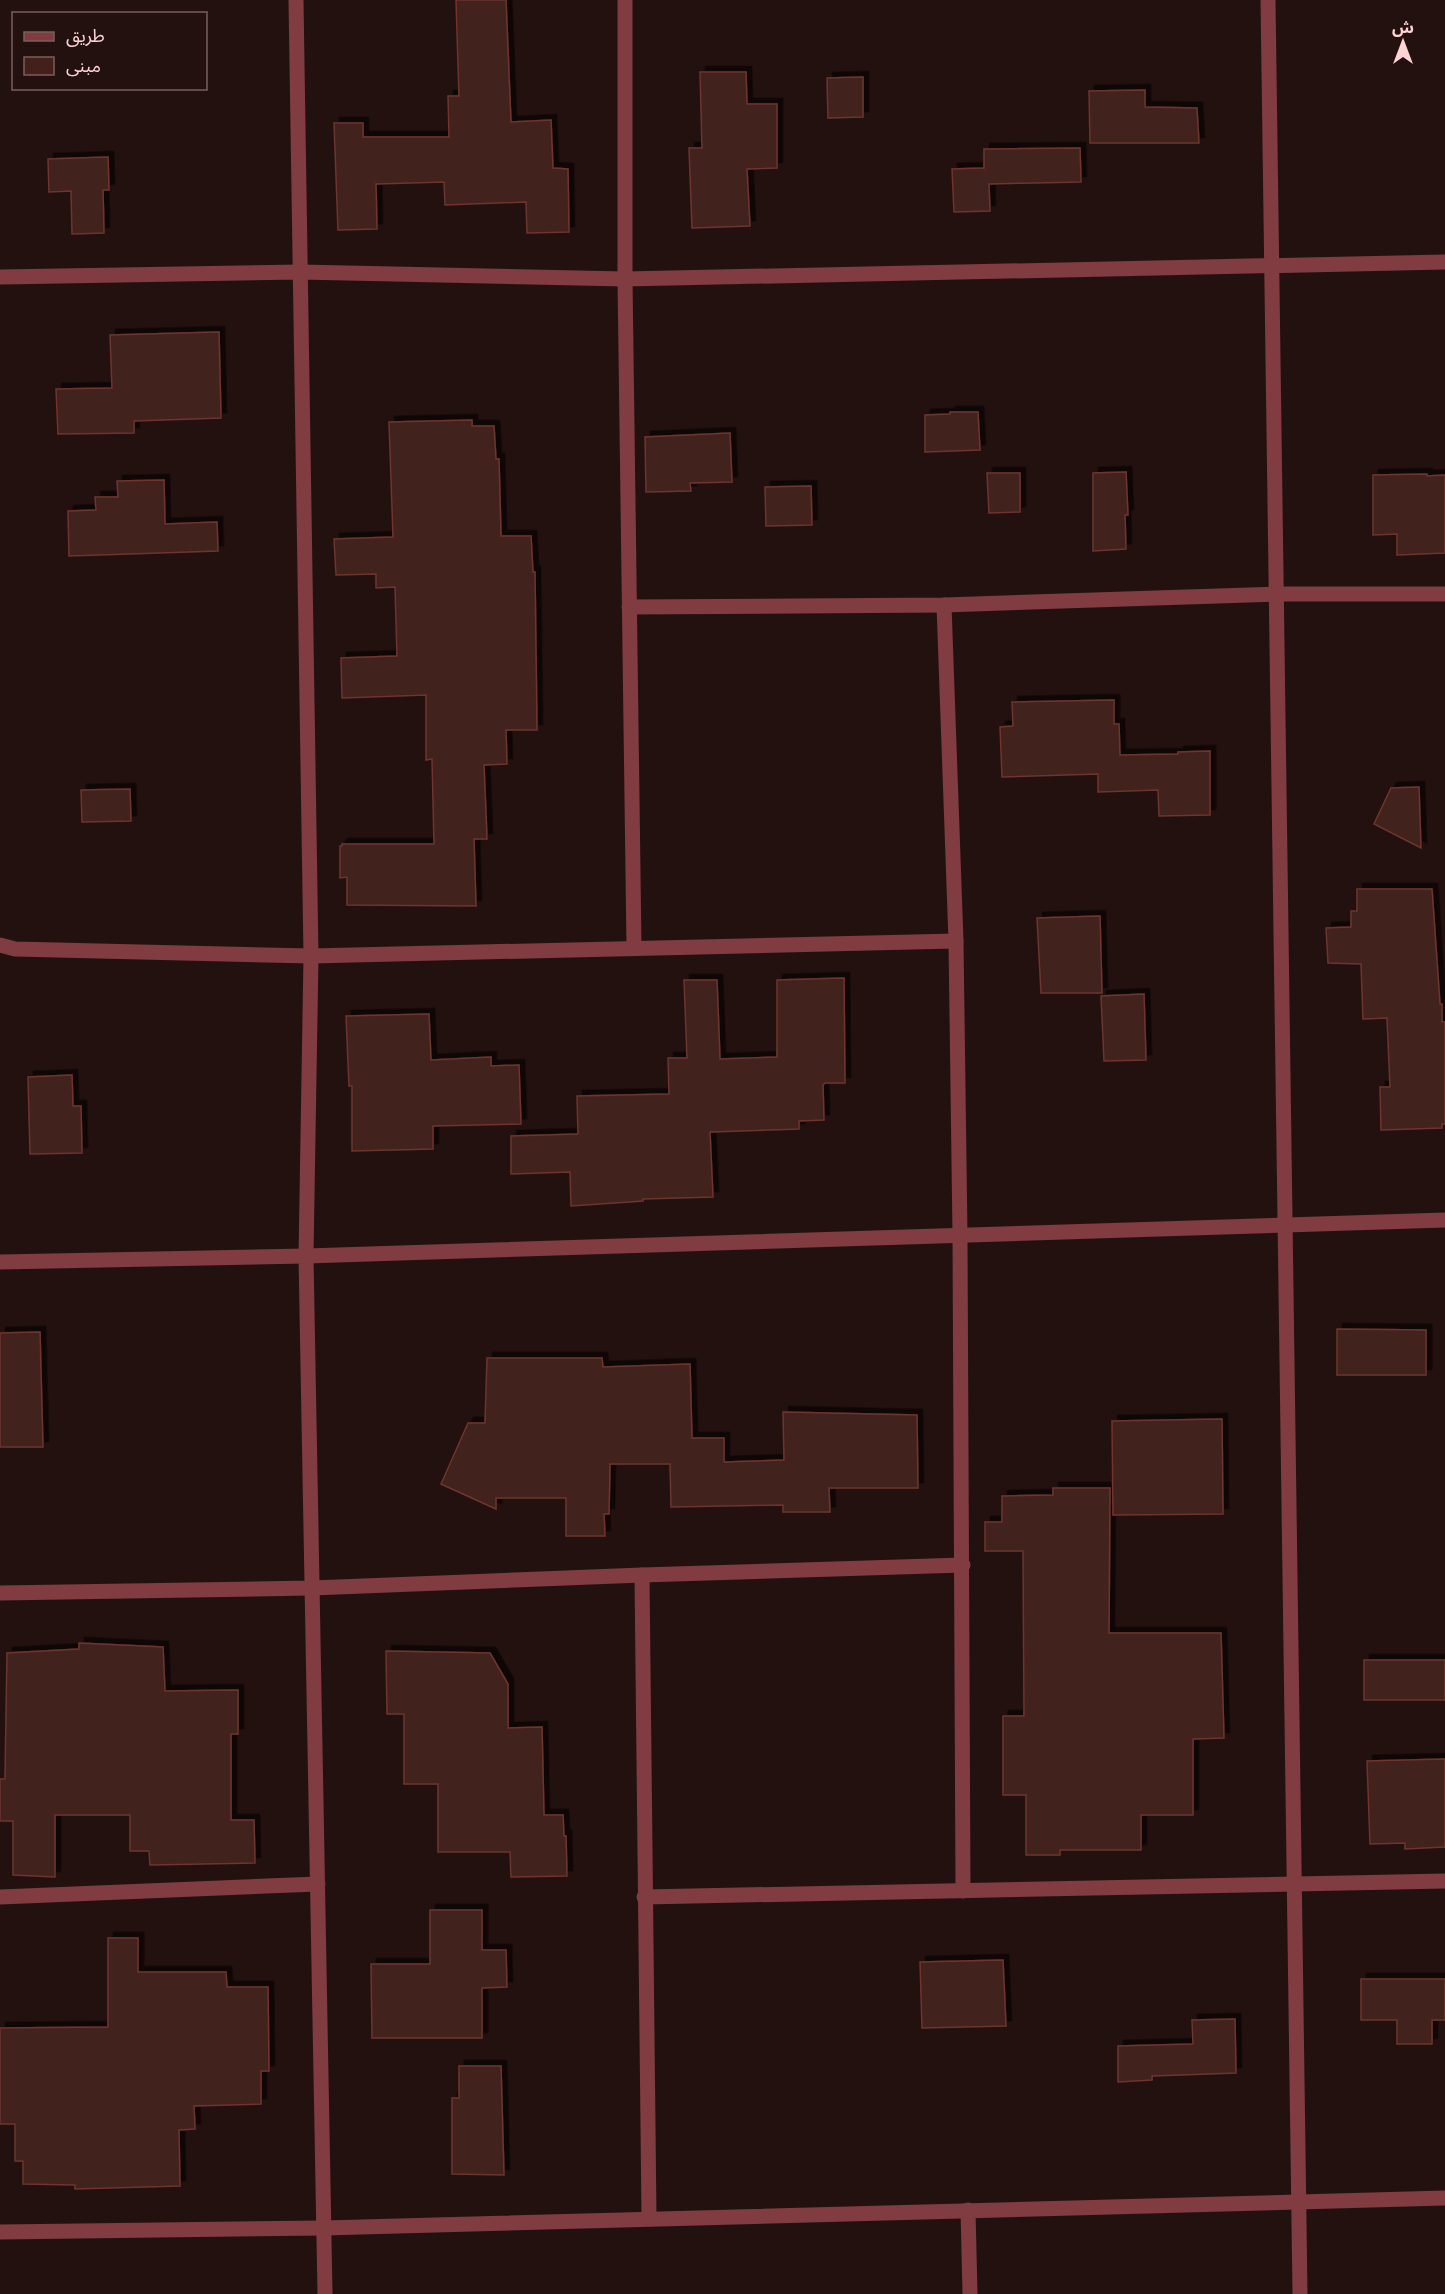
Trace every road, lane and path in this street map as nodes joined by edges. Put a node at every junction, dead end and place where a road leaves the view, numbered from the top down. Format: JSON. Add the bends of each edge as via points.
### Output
{"nodes":[{"id":1,"x":296,"y":0,"type":"edge"},
{"id":2,"x":625,"y":0,"type":"edge"},
{"id":3,"x":1268,"y":0,"type":"edge"},
{"id":4,"x":1445,"y":262,"type":"edge"},
{"id":5,"x":1271,"y":265,"type":"junction"},
{"id":6,"x":300,"y":272,"type":"junction"},
{"id":7,"x":0,"y":277,"type":"edge"},
{"id":8,"x":625,"y":279,"type":"junction"},
{"id":9,"x":1276,"y":594,"type":"junction"},
{"id":10,"x":1445,"y":594,"type":"edge"},
{"id":11,"x":944,"y":605,"type":"junction"},
{"id":12,"x":629,"y":607,"type":"junction"},
{"id":13,"x":956,"y":941,"type":"junction"},
{"id":14,"x":0,"y":945,"type":"edge"},
{"id":15,"x":634,"y":947,"type":"junction"},
{"id":16,"x":311,"y":956,"type":"junction"},
{"id":17,"x":1445,"y":1220,"type":"edge"},
{"id":18,"x":1285,"y":1225,"type":"junction"},
{"id":19,"x":960,"y":1235,"type":"junction"},
{"id":20,"x":306,"y":1256,"type":"junction"},
{"id":21,"x":0,"y":1262,"type":"edge"},
{"id":22,"x":963,"y":1565,"type":"junction"},
{"id":23,"x":642,"y":1575,"type":"junction"},
{"id":24,"x":312,"y":1588,"type":"junction"},
{"id":25,"x":0,"y":1593,"type":"edge"},
{"id":26,"x":1445,"y":1881,"type":"edge"},
{"id":27,"x":318,"y":1884,"type":"junction"},
{"id":28,"x":1296,"y":1884,"type":"junction"},
{"id":29,"x":963,"y":1891,"type":"junction"},
{"id":30,"x":0,"y":1897,"type":"edge"},
{"id":31,"x":644,"y":1897,"type":"junction"},
{"id":32,"x":1445,"y":2198,"type":"edge"},
{"id":33,"x":1300,"y":2202,"type":"junction"},
{"id":34,"x":968,"y":2210,"type":"junction"},
{"id":35,"x":649,"y":2219,"type":"junction"},
{"id":36,"x":324,"y":2228,"type":"junction"},
{"id":37,"x":0,"y":2232,"type":"edge"},
{"id":38,"x":325,"y":2294,"type":"edge"},
{"id":39,"x":970,"y":2294,"type":"edge"},
{"id":40,"x":1300,"y":2294,"type":"edge"}],
"edges":[{"from":1,"to":6,"type":"street"},
{"from":2,"to":8,"type":"street"},
{"from":3,"to":5,"type":"street"},
{"from":4,"to":5,"type":"street"},
{"from":5,"to":8,"type":"street"},
{"from":5,"to":9,"type":"street"},
{"from":6,"to":7,"type":"street"},
{"from":6,"to":8,"type":"street"},
{"from":6,"to":16,"type":"street"},
{"from":8,"to":12,"type":"street"},
{"from":9,"to":10,"type":"street"},
{"from":9,"to":11,"type":"street"},
{"from":9,"to":18,"type":"street"},
{"from":11,"to":12,"type":"street"},
{"from":11,"to":13,"type":"street"},
{"from":12,"to":15,"type":"street"},
{"from":13,"to":15,"type":"street"},
{"from":13,"to":19,"type":"street"},
{"from":14,"to":16,"type":"street","via":[[15,949]]},
{"from":15,"to":16,"type":"street"},
{"from":16,"to":20,"type":"street"},
{"from":17,"to":18,"type":"street"},
{"from":18,"to":19,"type":"street"},
{"from":18,"to":28,"type":"street"},
{"from":19,"to":20,"type":"street"},
{"from":19,"to":22,"type":"street"},
{"from":20,"to":21,"type":"street"},
{"from":20,"to":24,"type":"street"},
{"from":22,"to":23,"type":"street"},
{"from":22,"to":29,"type":"street"},
{"from":23,"to":24,"type":"street"},
{"from":23,"to":31,"type":"street"},
{"from":24,"to":25,"type":"street"},
{"from":24,"to":27,"type":"street"},
{"from":26,"to":28,"type":"street"},
{"from":27,"to":30,"type":"street"},
{"from":27,"to":36,"type":"street"},
{"from":28,"to":29,"type":"street"},
{"from":28,"to":33,"type":"street"},
{"from":29,"to":31,"type":"street"},
{"from":31,"to":35,"type":"street"},
{"from":32,"to":33,"type":"street"},
{"from":33,"to":34,"type":"street"},
{"from":33,"to":40,"type":"street"},
{"from":34,"to":35,"type":"street"},
{"from":34,"to":39,"type":"street"},
{"from":35,"to":36,"type":"street"},
{"from":36,"to":37,"type":"street"},
{"from":36,"to":38,"type":"street"}]}
